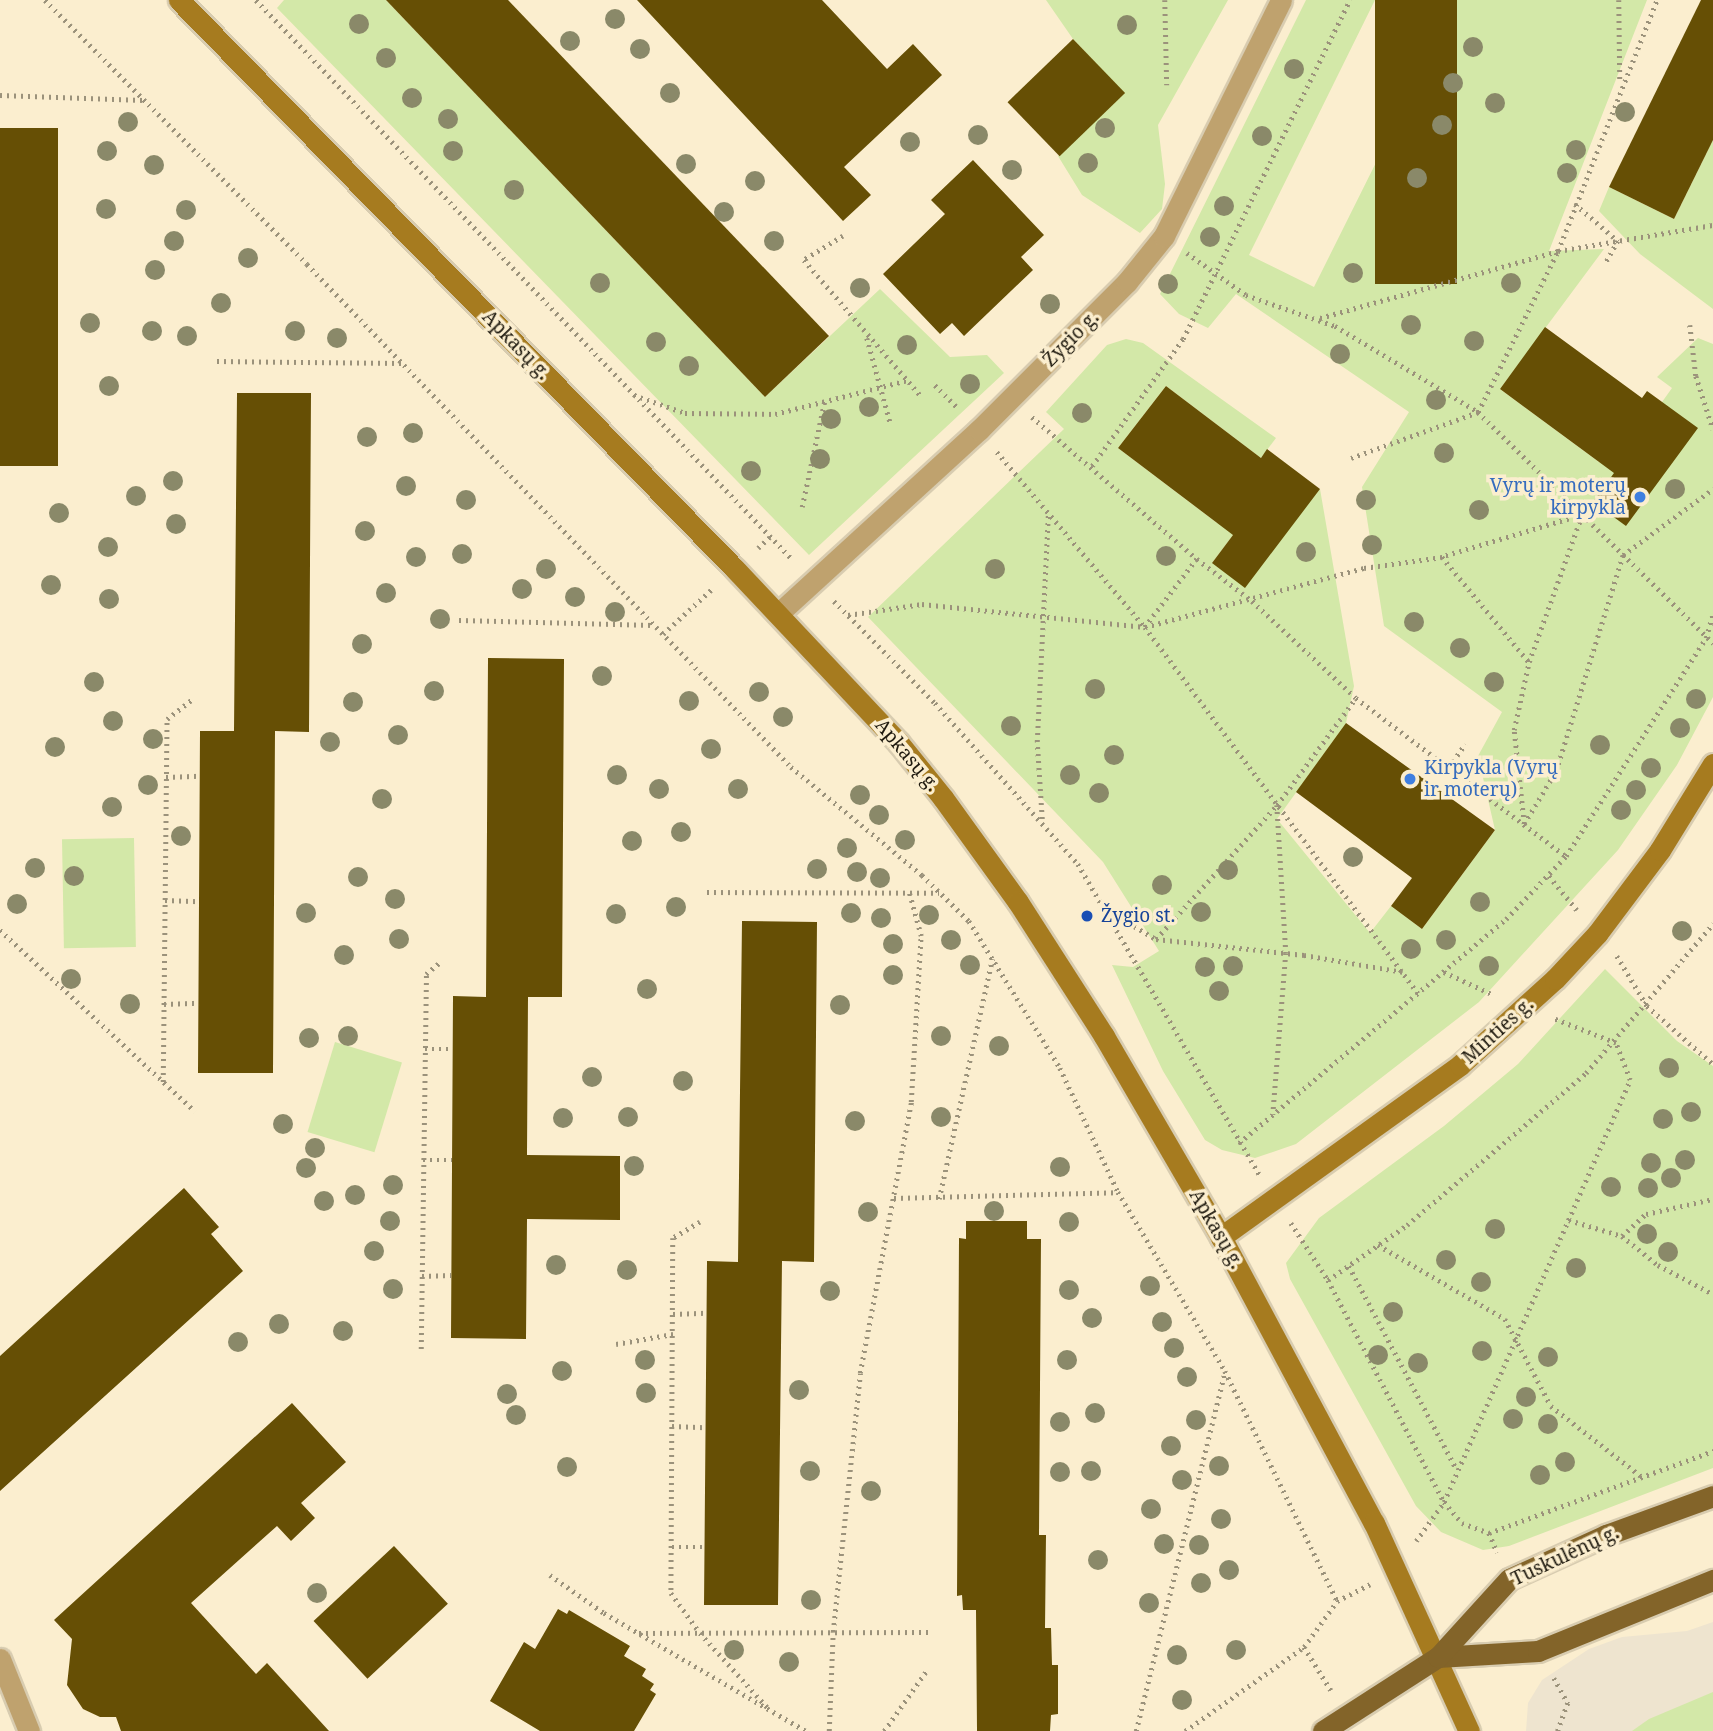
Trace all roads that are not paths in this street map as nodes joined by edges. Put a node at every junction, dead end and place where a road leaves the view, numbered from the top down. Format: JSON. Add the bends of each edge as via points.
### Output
{"nodes":[{"id":1,"x":179,"y":0,"type":"edge"},
{"id":2,"x":1281,"y":0,"type":"edge"},
{"id":3,"x":778,"y":614,"type":"junction"},
{"id":4,"x":1713,"y":764,"type":"edge"},
{"id":5,"x":1221,"y":1237,"type":"junction"},
{"id":6,"x":1713,"y":1496,"type":"edge"},
{"id":7,"x":1713,"y":1580,"type":"edge"},
{"id":8,"x":1438,"y":1657,"type":"junction"},
{"id":9,"x":0,"y":1659,"type":"edge"},
{"id":10,"x":29,"y":1731,"type":"edge"},
{"id":11,"x":1323,"y":1731,"type":"edge"},
{"id":12,"x":1469,"y":1731,"type":"edge"}],
"edges":[{"from":1,"to":3,"type":"main road","name":"Apkasų g."},
{"from":2,"to":3,"type":"street","name":"Žygio g.","via":[[1164,236],[1128,282],[1010,399]]},
{"from":3,"to":5,"type":"main road","name":"Apkasų g.","via":[[898,742],[1018,902],[1104,1036]]},
{"from":4,"to":5,"type":"main road","name":"Minties g.","via":[[1660,849],[1597,934],[1523,1008],[1460,1065]]},
{"from":5,"to":8,"type":"main road","name":"Apkasų g.","via":[[1374,1523]]},
{"from":6,"to":8,"type":"main road","name":"Tuskulėnų g.","via":[[1606,1535],[1509,1579]]},
{"from":7,"to":8,"type":"main road","via":[[1538,1651]]},
{"from":8,"to":11,"type":"main road"},
{"from":8,"to":12,"type":"main road","name":"Apkasų g."},
{"from":9,"to":10,"type":"street"}]}
